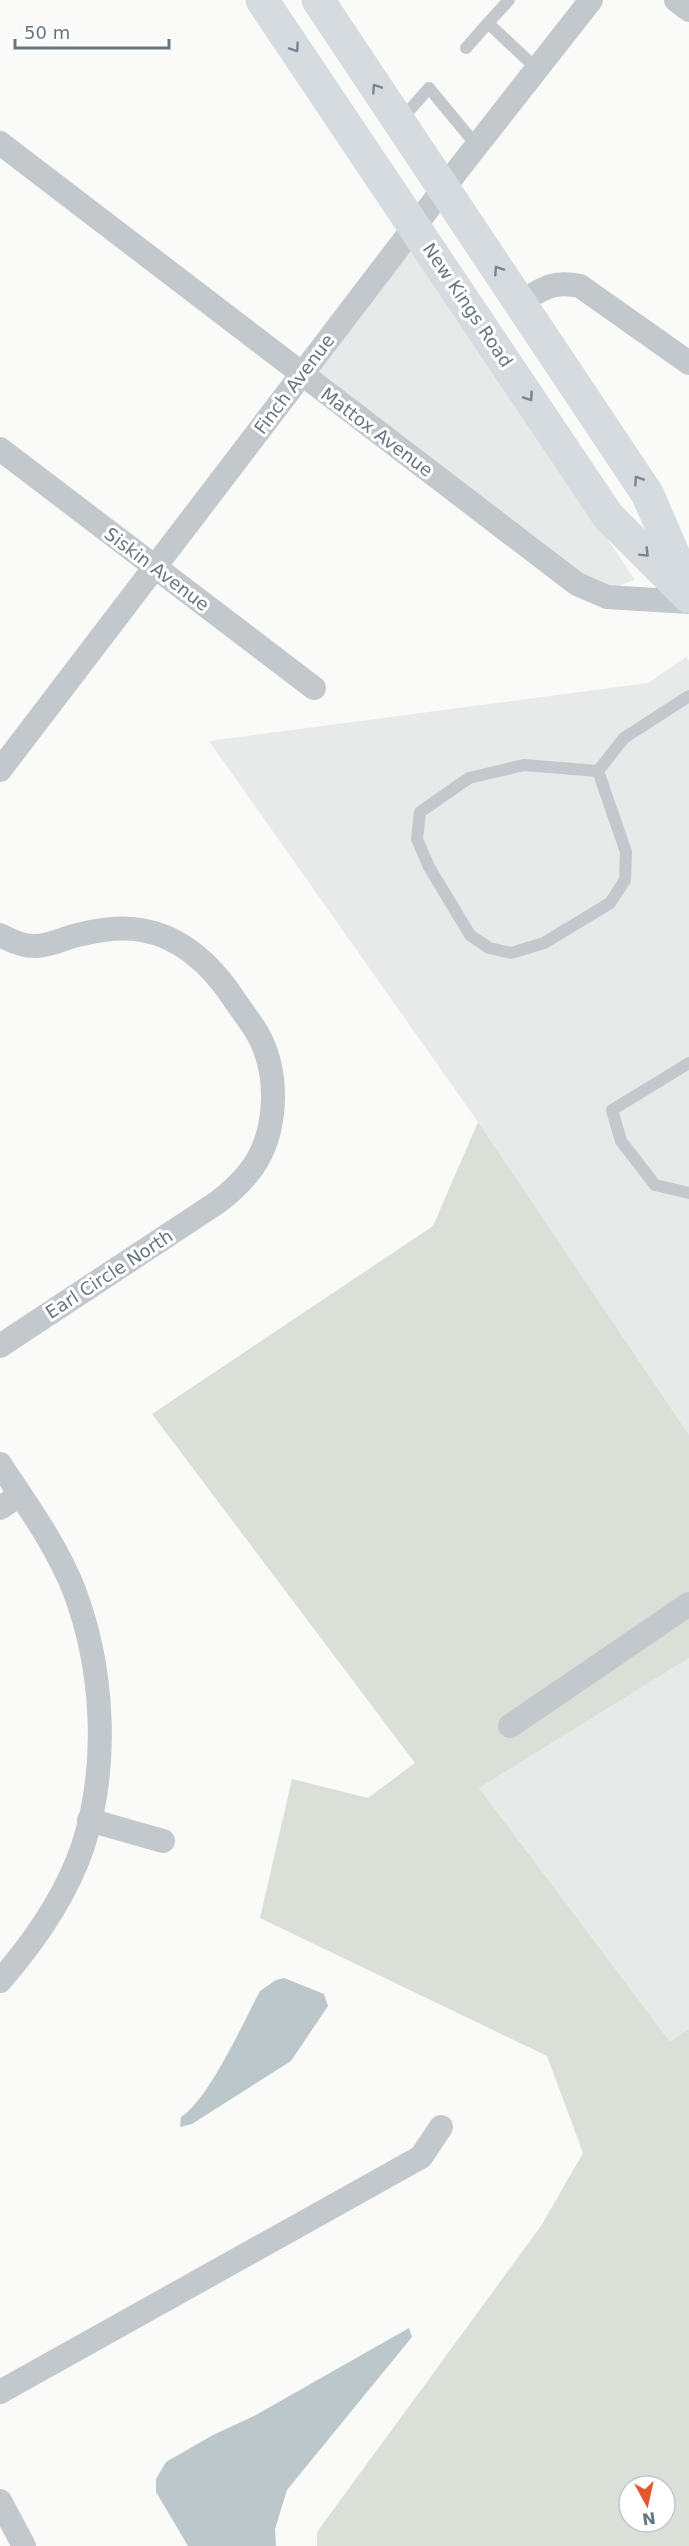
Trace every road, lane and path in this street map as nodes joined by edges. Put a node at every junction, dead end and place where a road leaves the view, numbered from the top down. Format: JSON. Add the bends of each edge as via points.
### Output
{"nodes":[{"id":1,"x":262,"y":0,"type":"edge"},
{"id":2,"x":318,"y":0,"type":"edge"},
{"id":3,"x":509,"y":0,"type":"edge"},
{"id":4,"x":591,"y":0,"type":"edge"},
{"id":5,"x":676,"y":0,"type":"edge"},
{"id":6,"x":689,"y":10,"type":"edge"},
{"id":7,"x":488,"y":23,"type":"junction"},
{"id":8,"x":466,"y":48,"type":"dead end"},
{"id":9,"x":537,"y":69,"type":"junction"},
{"id":10,"x":399,"y":122,"type":"junction"},
{"id":11,"x":0,"y":143,"type":"edge"},
{"id":12,"x":477,"y":146,"type":"junction"},
{"id":13,"x":444,"y":189,"type":"junction"},
{"id":14,"x":415,"y":226,"type":"junction"},
{"id":15,"x":520,"y":302,"type":"junction"},
{"id":16,"x":689,"y":363,"type":"edge"},
{"id":17,"x":301,"y":374,"type":"junction"},
{"id":18,"x":0,"y":449,"type":"edge"},
{"id":19,"x":156,"y":568,"type":"junction"},
{"id":20,"x":689,"y":590,"type":"edge"},
{"id":21,"x":689,"y":597,"type":"edge"},
{"id":22,"x":689,"y":602,"type":"edge"},
{"id":23,"x":314,"y":688,"type":"dead end"},
{"id":24,"x":689,"y":696,"type":"edge"},
{"id":25,"x":2,"y":764,"type":"edge"},
{"id":26,"x":598,"y":771,"type":"junction"},
{"id":27,"x":0,"y":935,"type":"edge"},
{"id":28,"x":689,"y":1063,"type":"edge"},
{"id":29,"x":689,"y":1194,"type":"edge"},
{"id":30,"x":0,"y":1346,"type":"edge"},
{"id":31,"x":0,"y":1464,"type":"edge"},
{"id":32,"x":10,"y":1501,"type":"edge"},
{"id":33,"x":689,"y":1604,"type":"edge"},
{"id":34,"x":510,"y":1726,"type":"dead end"},
{"id":35,"x":89,"y":1820,"type":"junction"},
{"id":36,"x":164,"y":1841,"type":"dead end"},
{"id":37,"x":0,"y":1982,"type":"edge"},
{"id":38,"x":441,"y":2127,"type":"dead end"},
{"id":39,"x":0,"y":2392,"type":"edge"},
{"id":40,"x":0,"y":2501,"type":"edge"},
{"id":41,"x":24,"y":2546,"type":"edge"}],
"edges":[{"from":1,"to":14,"type":"highway","name":"New Kings Road","one_way":true},
{"from":10,"to":2,"type":"highway","one_way":true},
{"from":3,"to":7,"type":"lane"},
{"from":4,"to":9,"type":"street","name":"Finch Avenue"},
{"from":5,"to":6,"type":"street"},
{"from":7,"to":8,"type":"lane"},
{"from":7,"to":9,"type":"lane"},
{"from":9,"to":12,"type":"street","name":"Finch Avenue"},
{"from":10,"to":12,"type":"lane","via":[[429,88]]},
{"from":10,"to":13,"type":"highway"},
{"from":11,"to":17,"type":"street","name":"Mattox Avenue"},
{"from":12,"to":13,"type":"street","name":"Finch Avenue"},
{"from":13,"to":14,"type":"street","name":"Finch Avenue"},
{"from":15,"to":13,"type":"highway","one_way":true},
{"from":14,"to":17,"type":"street","name":"Finch Avenue"},
{"from":14,"to":21,"type":"highway","name":"New Kings Road","one_way":true,"via":[[608,516]]},
{"from":15,"to":16,"type":"street","via":[[545,287],[563,282],[580,286]]},
{"from":20,"to":15,"type":"highway","one_way":true,"via":[[648,495]]},
{"from":17,"to":19,"type":"street","name":"Finch Avenue"},
{"from":17,"to":22,"type":"street","name":"Mattox Avenue","via":[[577,584],[607,597]]},
{"from":18,"to":19,"type":"street","name":"Siskin Avenue"},
{"from":19,"to":23,"type":"street","name":"Siskin Avenue"},
{"from":19,"to":25,"type":"street","name":"Finch Avenue"},
{"from":24,"to":26,"type":"lane","via":[[624,738]]},
{"from":26,"to":26,"type":"lane","via":[[626,852],[625,880],[610,903],[544,943],[511,953],[489,948],[470,935],[429,867],[417,839],[420,812],[469,778],[524,765]]},
{"from":27,"to":30,"type":"street","name":"Earl Circle North","via":[[19,944],[36,946],[110,929],[142,930],[174,940],[203,960],[225,986],[261,1040],[272,1073],[268,1136],[254,1165],[237,1187]]},
{"from":28,"to":29,"type":"lane","via":[[612,1110],[621,1141],[655,1185]]},
{"from":31,"to":32,"type":"street"},
{"from":32,"to":35,"type":"street","via":[[54,1547],[74,1590],[87,1636],[99,1715],[99,1752]]},
{"from":33,"to":34,"type":"street"},
{"from":35,"to":36,"type":"street"},
{"from":35,"to":37,"type":"street","via":[[64,1889],[24,1954]]},
{"from":38,"to":39,"type":"street","via":[[422,2157]]},
{"from":40,"to":41,"type":"street"}]}
